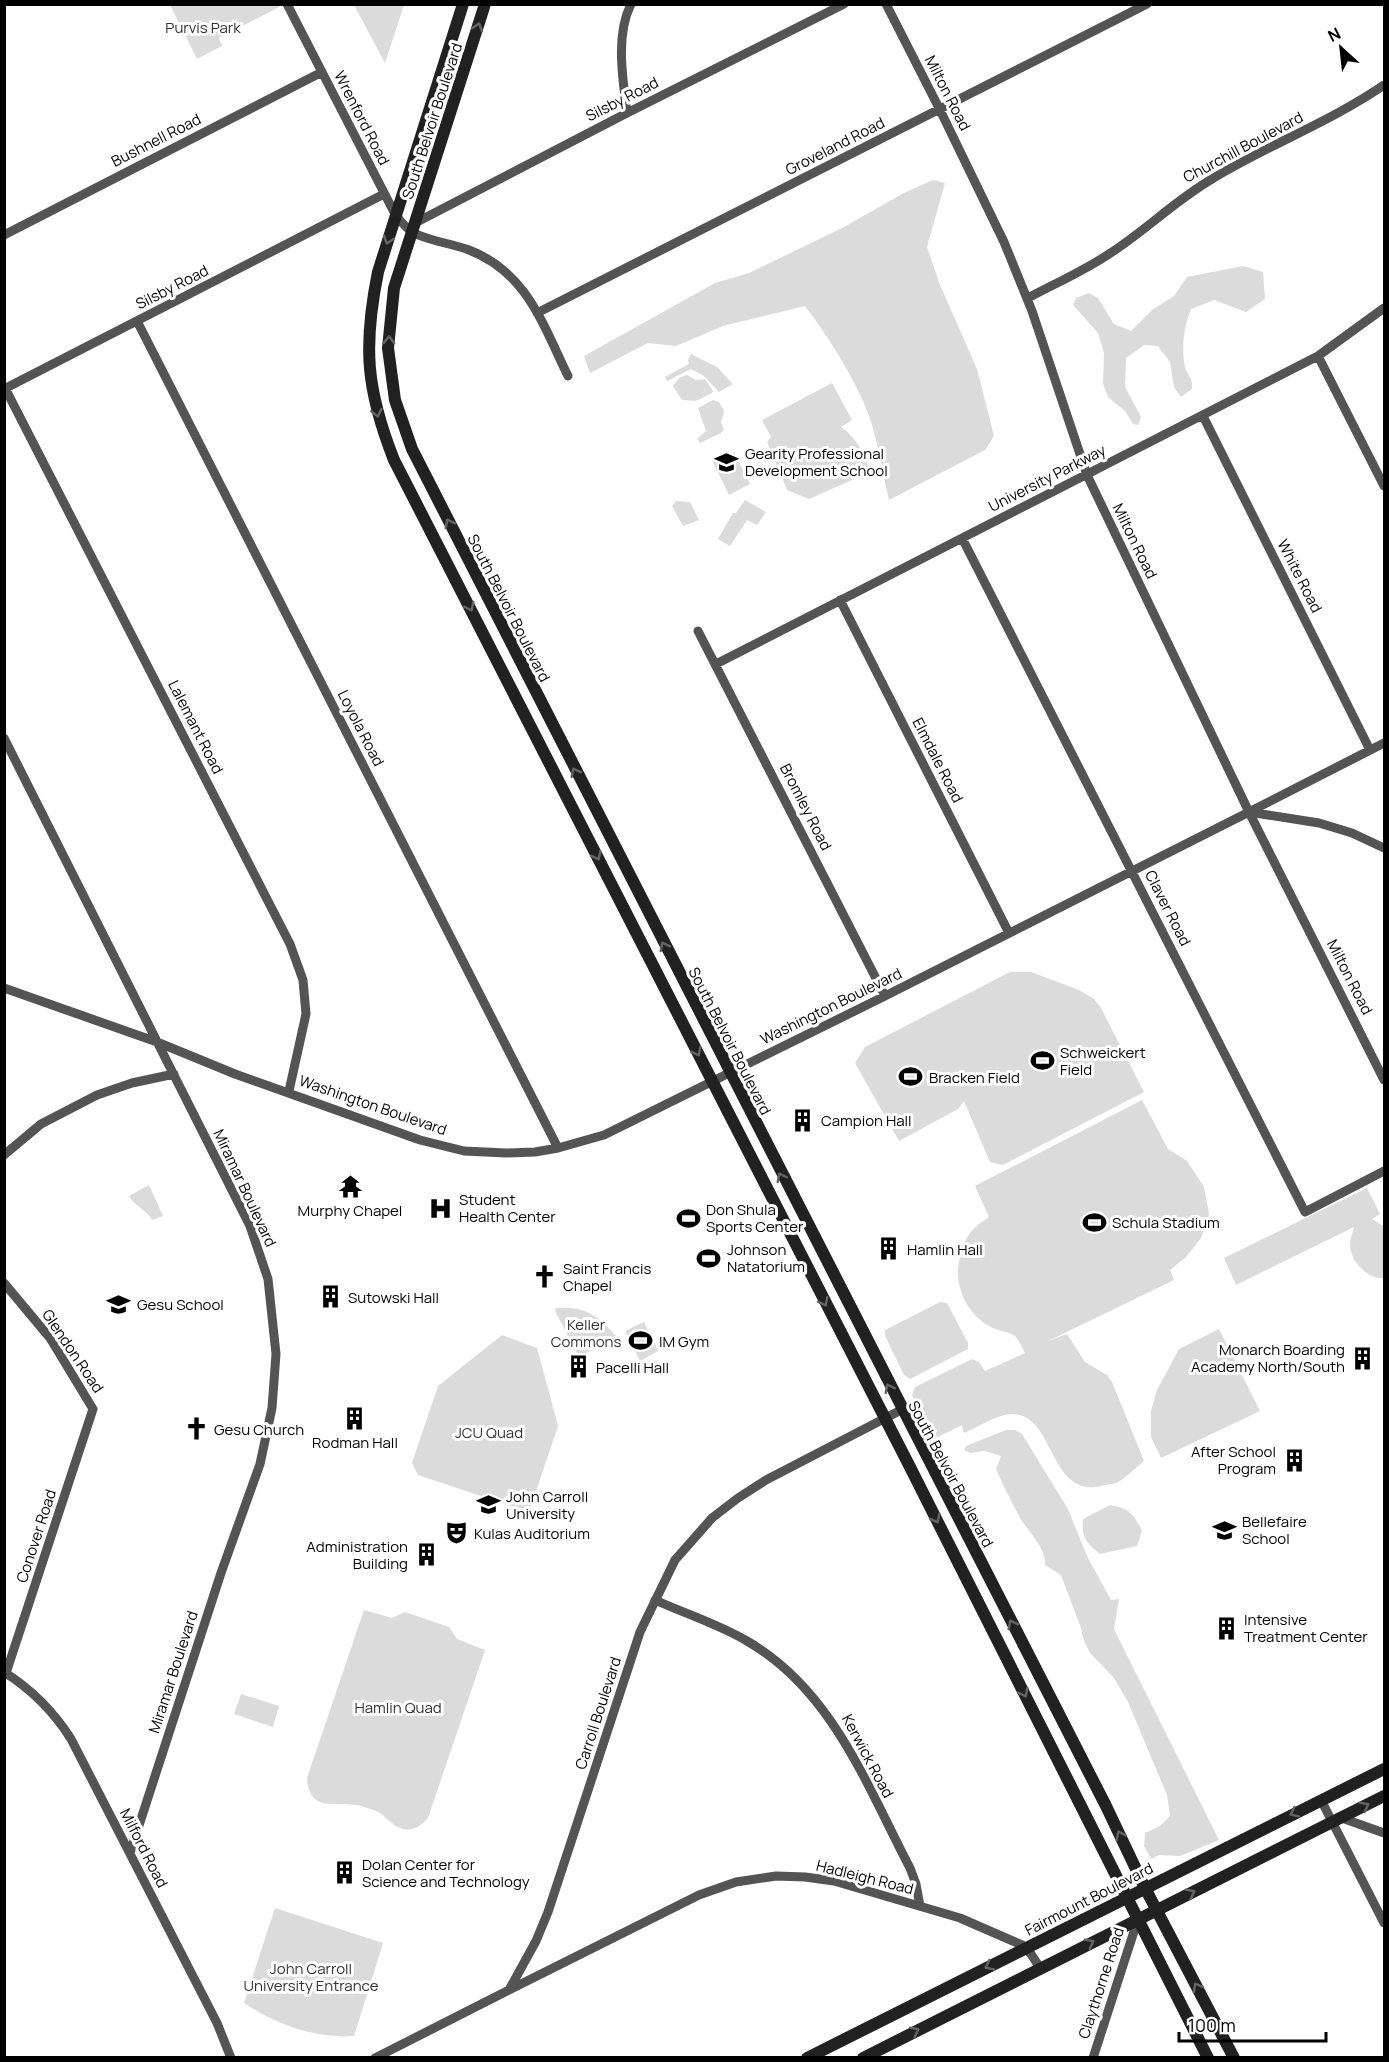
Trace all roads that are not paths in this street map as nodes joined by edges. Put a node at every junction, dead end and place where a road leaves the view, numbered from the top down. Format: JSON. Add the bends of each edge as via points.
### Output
{"nodes":[{"id":1,"x":287,"y":4,"type":"edge"},
{"id":2,"x":463,"y":4,"type":"edge"},
{"id":3,"x":485,"y":4,"type":"edge"},
{"id":4,"x":631,"y":4,"type":"edge"},
{"id":5,"x":844,"y":4,"type":"edge"},
{"id":6,"x":886,"y":4,"type":"edge"},
{"id":7,"x":1147,"y":4,"type":"edge"},
{"id":8,"x":322,"y":72,"type":"junction"},
{"id":9,"x":1384,"y":85,"type":"edge"},
{"id":10,"x":940,"y":110,"type":"junction"},
{"id":11,"x":627,"y":113,"type":"junction"},
{"id":12,"x":384,"y":194,"type":"junction"},
{"id":13,"x":396,"y":216,"type":"junction"},
{"id":14,"x":414,"y":228,"type":"junction"},
{"id":15,"x":4,"y":235,"type":"edge"},
{"id":16,"x":1028,"y":298,"type":"junction"},
{"id":17,"x":1384,"y":308,"type":"edge"},
{"id":18,"x":537,"y":313,"type":"junction"},
{"id":19,"x":137,"y":321,"type":"junction"},
{"id":20,"x":1318,"y":356,"type":"junction"},
{"id":21,"x":568,"y":376,"type":"dead end"},
{"id":22,"x":5,"y":389,"type":"edge"},
{"id":23,"x":1203,"y":416,"type":"junction"},
{"id":24,"x":1086,"y":475,"type":"junction"},
{"id":25,"x":1384,"y":486,"type":"edge"},
{"id":26,"x":962,"y":538,"type":"junction"},
{"id":27,"x":840,"y":600,"type":"junction"},
{"id":28,"x":698,"y":631,"type":"dead end"},
{"id":29,"x":517,"y":658,"type":"junction"},
{"id":30,"x":716,"y":664,"type":"junction"},
{"id":31,"x":500,"y":667,"type":"junction"},
{"id":32,"x":4,"y":738,"type":"edge"},
{"id":33,"x":1384,"y":743,"type":"edge"},
{"id":34,"x":1370,"y":750,"type":"junction"},
{"id":35,"x":1249,"y":812,"type":"junction"},
{"id":36,"x":1384,"y":848,"type":"edge"},
{"id":37,"x":1132,"y":871,"type":"junction"},
{"id":38,"x":1009,"y":933,"type":"junction"},
{"id":39,"x":4,"y":988,"type":"edge"},
{"id":40,"x":885,"y":996,"type":"junction"},
{"id":41,"x":158,"y":1042,"type":"junction"},
{"id":42,"x":729,"y":1072,"type":"junction"},
{"id":43,"x":174,"y":1074,"type":"junction"},
{"id":44,"x":1384,"y":1080,"type":"edge"},
{"id":45,"x":712,"y":1081,"type":"junction"},
{"id":46,"x":289,"y":1091,"type":"junction"},
{"id":47,"x":558,"y":1148,"type":"junction"},
{"id":48,"x":4,"y":1155,"type":"edge"},
{"id":49,"x":1384,"y":1171,"type":"edge"},
{"id":50,"x":4,"y":1283,"type":"edge"},
{"id":51,"x":93,"y":1408,"type":"joint"},
{"id":52,"x":901,"y":1410,"type":"junction"},
{"id":53,"x":884,"y":1419,"type":"junction"},
{"id":54,"x":655,"y":1600,"type":"junction"},
{"id":55,"x":5,"y":1672,"type":"edge"},
{"id":56,"x":1384,"y":1769,"type":"edge"},
{"id":57,"x":1384,"y":1796,"type":"edge"},
{"id":58,"x":1321,"y":1800,"type":"junction"},
{"id":59,"x":1334,"y":1818,"type":"junction"},
{"id":60,"x":1384,"y":1833,"type":"edge"},
{"id":61,"x":130,"y":1853,"type":"junction"},
{"id":62,"x":1145,"y":1888,"type":"junction"},
{"id":63,"x":1128,"y":1897,"type":"junction"},
{"id":64,"x":920,"y":1906,"type":"junction"},
{"id":65,"x":1157,"y":1910,"type":"junction"},
{"id":66,"x":1138,"y":1919,"type":"junction"},
{"id":67,"x":1384,"y":1923,"type":"edge"},
{"id":68,"x":1026,"y":1948,"type":"junction"},
{"id":69,"x":1040,"y":1968,"type":"junction"},
{"id":70,"x":509,"y":1990,"type":"junction"},
{"id":71,"x":231,"y":2058,"type":"edge"},
{"id":72,"x":375,"y":2058,"type":"edge"},
{"id":73,"x":807,"y":2058,"type":"edge"},
{"id":74,"x":863,"y":2058,"type":"edge"},
{"id":75,"x":1093,"y":2058,"type":"edge"},
{"id":76,"x":1208,"y":2058,"type":"edge"},
{"id":77,"x":1234,"y":2058,"type":"edge"}],
"edges":[{"from":1,"to":8,"type":"street","name":"Wrenford Road"},
{"from":2,"to":13,"type":"street","name":"South Belvoir Boulevard"},
{"from":14,"to":3,"type":"street","name":"South Belvoir Boulevard","one_way":true},
{"from":4,"to":11,"type":"street","via":[[625,16],[621,68]]},
{"from":5,"to":11,"type":"street","name":"Silsby Road"},
{"from":6,"to":10,"type":"street","name":"Milton Road"},
{"from":7,"to":10,"type":"street","name":"Groveland Road"},
{"from":8,"to":12,"type":"street","name":"Wrenford Road"},
{"from":8,"to":15,"type":"street","name":"Bushnell Road"},
{"from":9,"to":16,"type":"street","name":"Churchill Boulevard","via":[[1345,110],[1213,178],[1097,262]]},
{"from":10,"to":16,"type":"street","name":"Milton Road"},
{"from":10,"to":18,"type":"street","name":"Groveland Road"},
{"from":11,"to":14,"type":"street","name":"Silsby Road"},
{"from":12,"to":13,"type":"street","name":"Wrenford Road"},
{"from":12,"to":19,"type":"street","name":"Silsby Road"},
{"from":13,"to":14,"type":"street","name":"Wrenford Road"},
{"from":13,"to":31,"type":"street","name":"South Belvoir Boulevard","one_way":true,"via":[[370,308],[368,359],[379,423]]},
{"from":14,"to":18,"type":"street","name":"Wrenford Road","via":[[496,264],[523,289]]},
{"from":29,"to":14,"type":"street","name":"South Belvoir Boulevard","one_way":true,"via":[[412,449],[394,400],[388,348],[390,319],[394,288]]},
{"from":16,"to":24,"type":"street","name":"Milton Road"},
{"from":17,"to":20,"type":"street","name":"University Parkway"},
{"from":18,"to":21,"type":"street","name":"Wrenford Road"},
{"from":19,"to":22,"type":"street","name":"Silsby Road"},
{"from":19,"to":47,"type":"street","name":"Loyola Road"},
{"from":20,"to":23,"type":"street","name":"University Parkway"},
{"from":20,"to":25,"type":"street"},
{"from":22,"to":46,"type":"street","name":"Lalemant Road","via":[[290,944],[303,980],[306,1014]]},
{"from":23,"to":24,"type":"street","name":"University Parkway"},
{"from":23,"to":34,"type":"street","name":"White Road"},
{"from":24,"to":26,"type":"street","name":"University Parkway"},
{"from":24,"to":35,"type":"street","name":"Milton Road"},
{"from":26,"to":27,"type":"street","name":"University Parkway"},
{"from":26,"to":37,"type":"street","name":"Claver Road"},
{"from":27,"to":30,"type":"street","name":"University Parkway"},
{"from":27,"to":38,"type":"street","name":"Elmdale Road"},
{"from":28,"to":30,"type":"street","name":"Bromley Road"},
{"from":29,"to":31,"type":"street"},
{"from":42,"to":29,"type":"street","name":"South Belvoir Boulevard","one_way":true},
{"from":30,"to":40,"type":"street","name":"Bromley Road"},
{"from":31,"to":45,"type":"street","name":"South Belvoir Boulevard","one_way":true},
{"from":32,"to":41,"type":"street","name":"Miramar Boulevard"},
{"from":33,"to":34,"type":"street","name":"Washington Boulevard"},
{"from":34,"to":35,"type":"street","name":"Washington Boulevard"},
{"from":35,"to":36,"type":"street","via":[[1319,823],[1352,832]]},
{"from":35,"to":37,"type":"street","name":"Washington Boulevard"},
{"from":35,"to":44,"type":"street","name":"Milton Road"},
{"from":37,"to":38,"type":"street","name":"Washington Boulevard"},
{"from":37,"to":49,"type":"street","name":"Claver Road","via":[[1305,1212]]},
{"from":38,"to":40,"type":"street","name":"Washington Boulevard"},
{"from":39,"to":41,"type":"street","name":"Washington Boulevard"},
{"from":40,"to":42,"type":"street","name":"Washington Boulevard"},
{"from":41,"to":43,"type":"street","name":"Miramar Boulevard"},
{"from":41,"to":46,"type":"street","name":"Washington Boulevard"},
{"from":42,"to":45,"type":"street","name":"Washington Boulevard"},
{"from":52,"to":42,"type":"street","name":"South Belvoir Boulevard","one_way":true},
{"from":43,"to":48,"type":"street","via":[[97,1095],[41,1124]]},
{"from":43,"to":61,"type":"street","name":"Miramar Boulevard","via":[[250,1226],[268,1279],[276,1354],[272,1408],[260,1464]]},
{"from":45,"to":47,"type":"street","name":"Washington Boulevard","via":[[604,1135]]},
{"from":45,"to":53,"type":"street","name":"South Belvoir Boulevard","one_way":true},
{"from":46,"to":47,"type":"street","name":"Washington Boulevard","via":[[420,1140],[464,1151],[506,1153]]},
{"from":50,"to":51,"type":"street","name":"Glendon Road","via":[[50,1338]]},
{"from":51,"to":55,"type":"street","name":"Conover Road"},
{"from":52,"to":53,"type":"street","name":"Carroll Boulevard"},
{"from":62,"to":52,"type":"street","name":"South Belvoir Boulevard","one_way":true},
{"from":53,"to":54,"type":"street","name":"Carroll Boulevard","via":[[766,1480],[712,1518],[675,1560]]},
{"from":53,"to":63,"type":"street","name":"South Belvoir Boulevard","one_way":true},
{"from":54,"to":64,"type":"street","name":"Kerwick Road","via":[[747,1641],[778,1664],[819,1704],[836,1726],[910,1868]]},
{"from":54,"to":70,"type":"street","name":"Carroll Boulevard","via":[[637,1641],[548,1912]]},
{"from":55,"to":61,"type":"street","name":"Milford Road","via":[[38,1698],[64,1728]]},
{"from":56,"to":58,"type":"street","name":"Fairmount Boulevard"},
{"from":59,"to":57,"type":"street","one_way":true},
{"from":58,"to":59,"type":"street"},
{"from":58,"to":62,"type":"street","name":"Fairmount Boulevard","one_way":true},
{"from":59,"to":60,"type":"street"},
{"from":65,"to":59,"type":"street","one_way":true},
{"from":59,"to":67,"type":"street"},
{"from":61,"to":71,"type":"street","name":"Milford Road"},
{"from":62,"to":63,"type":"street","name":"Fairmount Boulevard"},
{"from":62,"to":65,"type":"street","name":"South Belvoir Boulevard"},
{"from":63,"to":66,"type":"street","name":"South Belvoir Boulevard"},
{"from":63,"to":68,"type":"street","name":"Fairmount Boulevard"},
{"from":64,"to":68,"type":"street","name":"Hadleigh Road","via":[[960,1918]]},
{"from":64,"to":70,"type":"street","name":"Hadleigh Road","via":[[819,1878],[749,1879],[691,1898]]},
{"from":65,"to":66,"type":"street"},
{"from":77,"to":65,"type":"street","name":"South Belvoir Boulevard","one_way":true},
{"from":69,"to":66,"type":"street","one_way":true},
{"from":66,"to":75,"type":"street","name":"Claythorne Road"},
{"from":66,"to":76,"type":"street","name":"South Belvoir Boulevard"},
{"from":68,"to":69,"type":"street"},
{"from":68,"to":73,"type":"street","name":"Fairmount Boulevard","one_way":true},
{"from":74,"to":69,"type":"street","one_way":true},
{"from":70,"to":72,"type":"street"}]}
